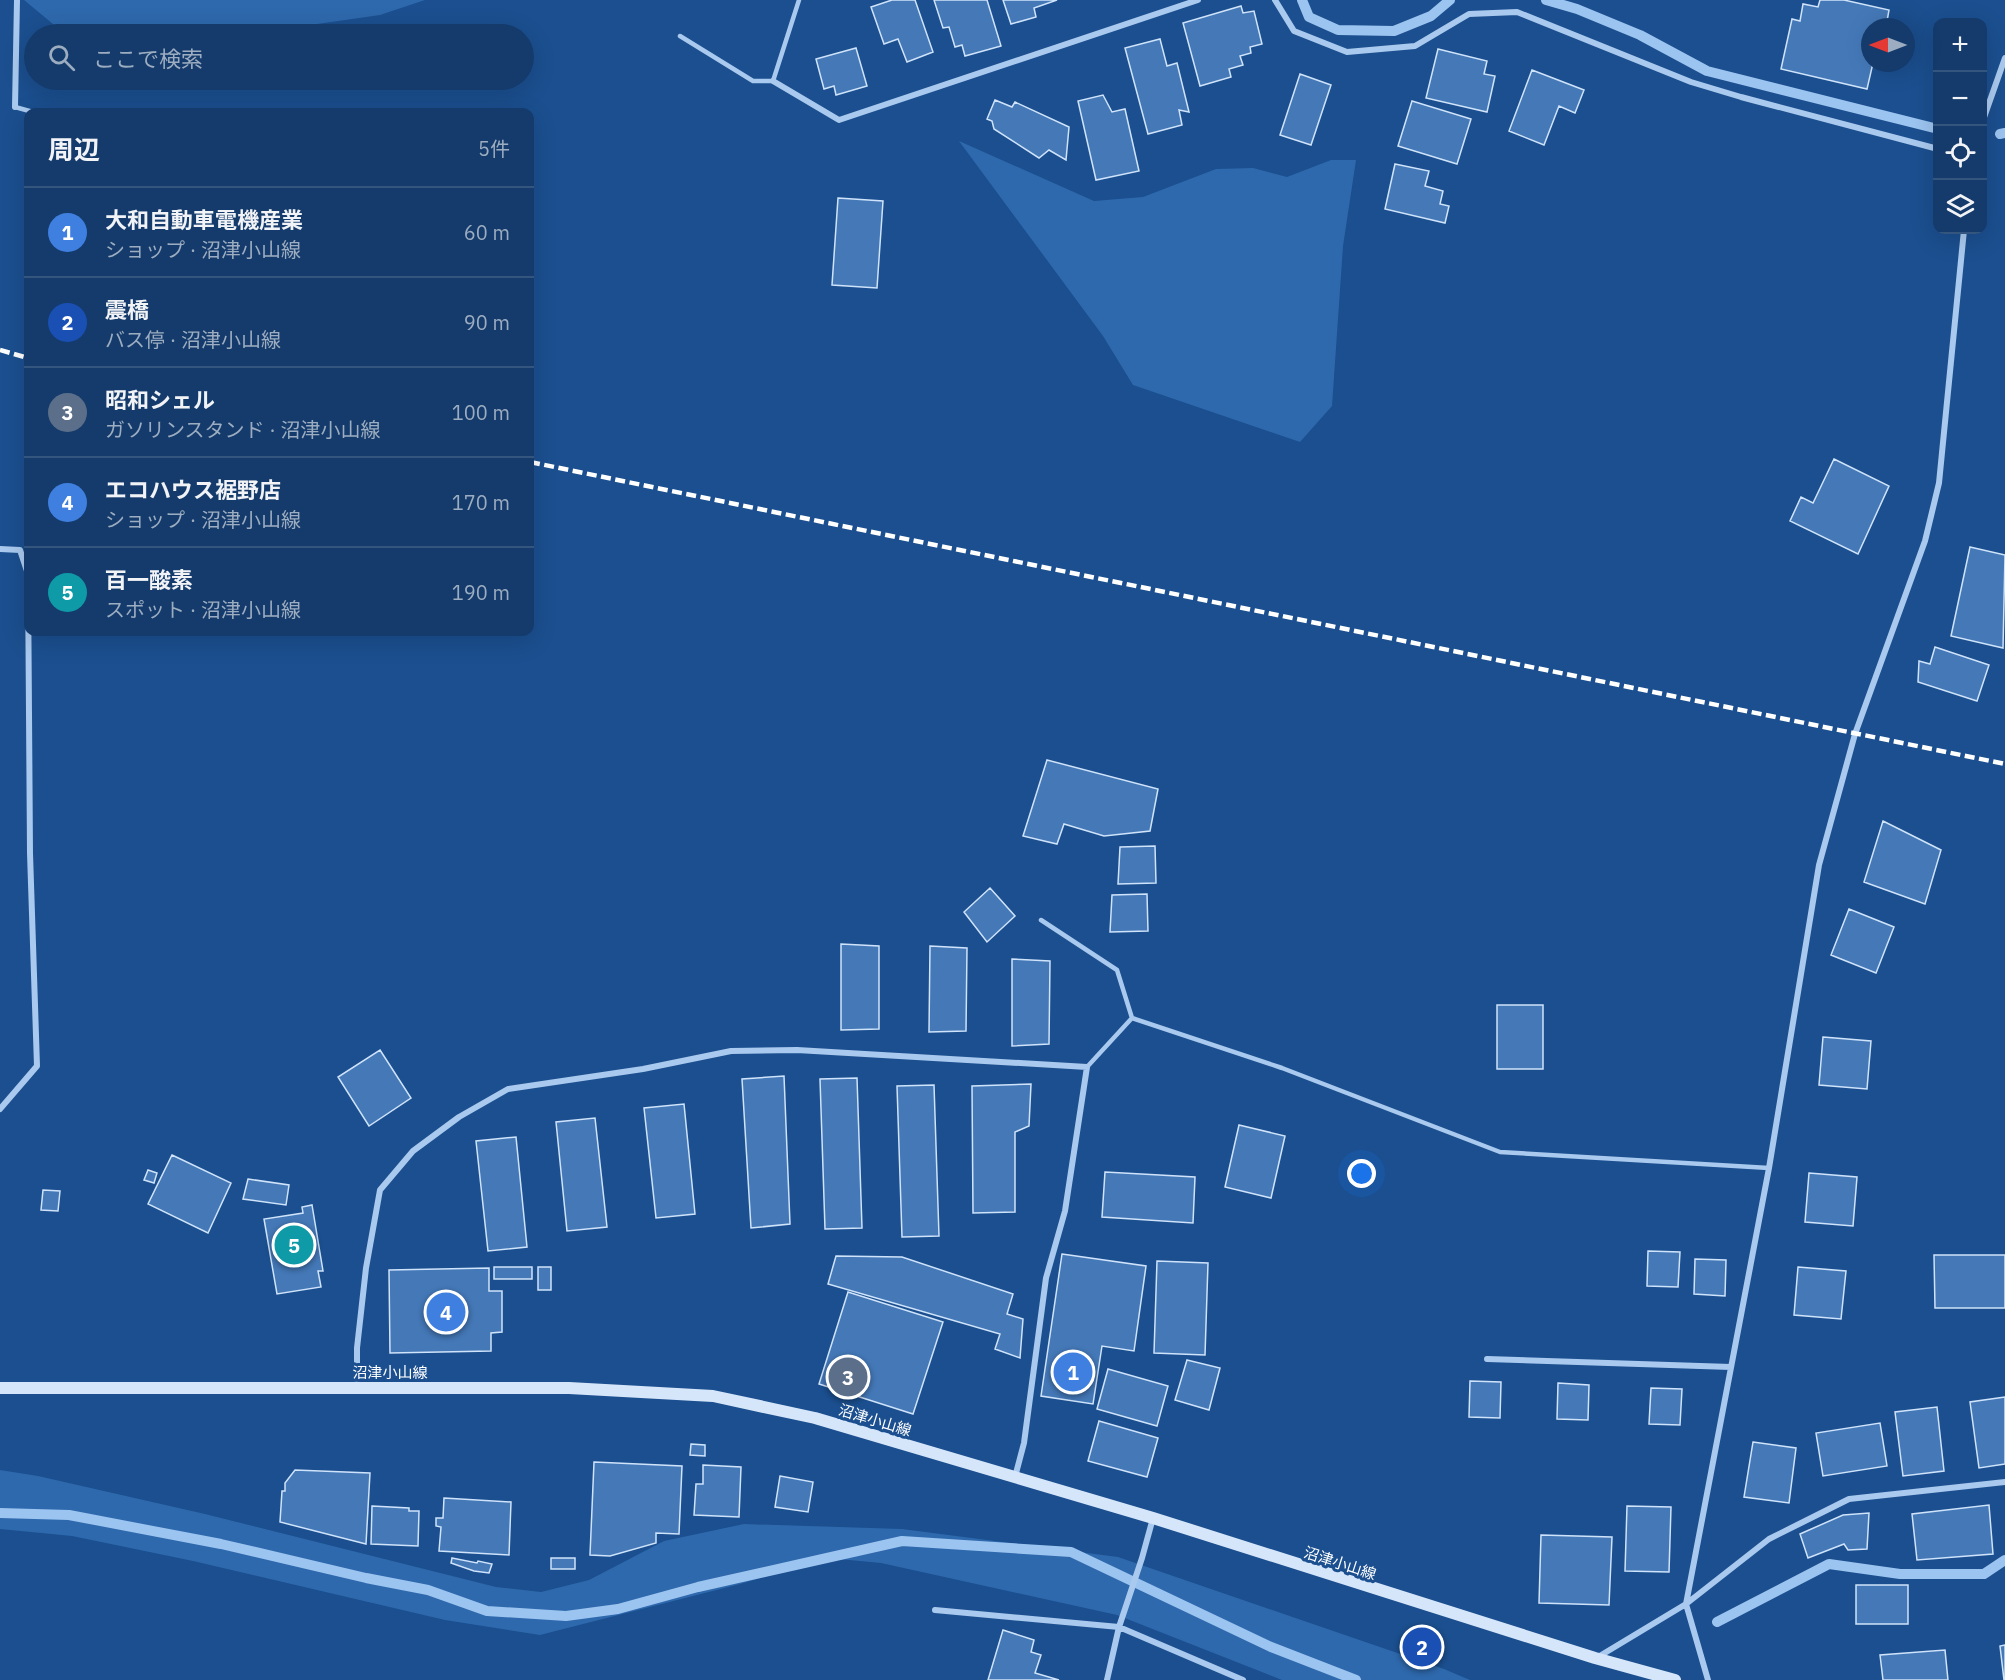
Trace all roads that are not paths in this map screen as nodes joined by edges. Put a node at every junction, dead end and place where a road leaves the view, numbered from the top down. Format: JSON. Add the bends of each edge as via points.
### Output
{"nodes":[{"id":1,"x":17,"y":0,"type":"edge"},
{"id":2,"x":799,"y":0,"type":"edge"},
{"id":3,"x":1198,"y":0,"type":"edge"},
{"id":4,"x":1275,"y":0,"type":"edge"},
{"id":5,"x":680,"y":36,"type":"dead end"},
{"id":6,"x":2005,"y":58,"type":"edge"},
{"id":7,"x":773,"y":81,"type":"junction"},
{"id":8,"x":15,"y":107,"type":"joint"},
{"id":9,"x":24,"y":110,"type":"edge"},
{"id":10,"x":1987,"y":111,"type":"edge"},
{"id":11,"x":1933,"y":148,"type":"edge"},
{"id":12,"x":1964,"y":234,"type":"edge"},
{"id":13,"x":0,"y":549,"type":"edge"},
{"id":14,"x":24,"y":562,"type":"edge"},
{"id":15,"x":28,"y":636,"type":"edge"},
{"id":16,"x":1041,"y":920,"type":"dead end"},
{"id":17,"x":1132,"y":1018,"type":"junction"},
{"id":18,"x":1087,"y":1066,"type":"junction"},
{"id":19,"x":0,"y":1109,"type":"edge"},
{"id":20,"x":1769,"y":1168,"type":"junction"},
{"id":21,"x":1487,"y":1359,"type":"dead end"},
{"id":22,"x":1731,"y":1367,"type":"junction"},
{"id":23,"x":357,"y":1387,"type":"junction"},
{"id":24,"x":0,"y":1388,"type":"edge"},
{"id":25,"x":1015,"y":1478,"type":"junction"},
{"id":26,"x":2005,"y":1482,"type":"edge"},
{"id":27,"x":1152,"y":1518,"type":"junction"},
{"id":28,"x":1686,"y":1604,"type":"junction"},
{"id":29,"x":935,"y":1610,"type":"dead end"},
{"id":30,"x":1119,"y":1627,"type":"junction"},
{"id":31,"x":1595,"y":1659,"type":"junction"},
{"id":32,"x":1107,"y":1680,"type":"edge"},
{"id":33,"x":1243,"y":1680,"type":"edge"},
{"id":34,"x":1675,"y":1680,"type":"edge"},
{"id":35,"x":1708,"y":1680,"type":"edge"}],
"edges":[{"from":1,"to":8,"type":"street"},
{"from":2,"to":7,"type":"lane"},
{"from":3,"to":7,"type":"street","via":[[839,120]]},
{"from":4,"to":11,"type":"street","via":[[1294,32],[1347,52],[1415,46],[1469,14],[1516,12],[1691,82]]},
{"from":5,"to":7,"type":"lane","via":[[753,81]]},
{"from":6,"to":10,"type":"street"},
{"from":8,"to":9,"type":"lane"},
{"from":12,"to":20,"type":"street","via":[[1939,483],[1925,541],[1855,734],[1819,865]]},
{"from":13,"to":14,"type":"street","via":[[20,550]]},
{"from":15,"to":19,"type":"street","via":[[37,1065]]},
{"from":16,"to":17,"type":"lane","via":[[1117,970]]},
{"from":17,"to":18,"type":"lane"},
{"from":17,"to":20,"type":"lane","via":[[1282,1068],[1500,1152]]},
{"from":18,"to":23,"type":"street","via":[[797,1050],[731,1051],[508,1089],[459,1117],[413,1151],[380,1190],[366,1268]]},
{"from":18,"to":25,"type":"street","via":[[1065,1211],[1046,1278],[1024,1443]]},
{"from":20,"to":22,"type":"street"},
{"from":21,"to":22,"type":"street"},
{"from":22,"to":28,"type":"street"},
{"from":23,"to":24,"type":"main road","name":"沼津小山線"},
{"from":23,"to":25,"type":"main road","name":"沼津小山線","via":[[569,1388],[713,1396],[815,1418]]},
{"from":25,"to":27,"type":"main road","name":"沼津小山線"},
{"from":26,"to":28,"type":"street","via":[[1849,1499],[1769,1539]]},
{"from":27,"to":30,"type":"street"},
{"from":27,"to":31,"type":"main road","name":"沼津小山線"},
{"from":28,"to":31,"type":"street"},
{"from":28,"to":35,"type":"street"},
{"from":29,"to":30,"type":"street"},
{"from":30,"to":32,"type":"street"},
{"from":30,"to":33,"type":"street"},
{"from":31,"to":34,"type":"main road","name":"沼津小山線"}]}
